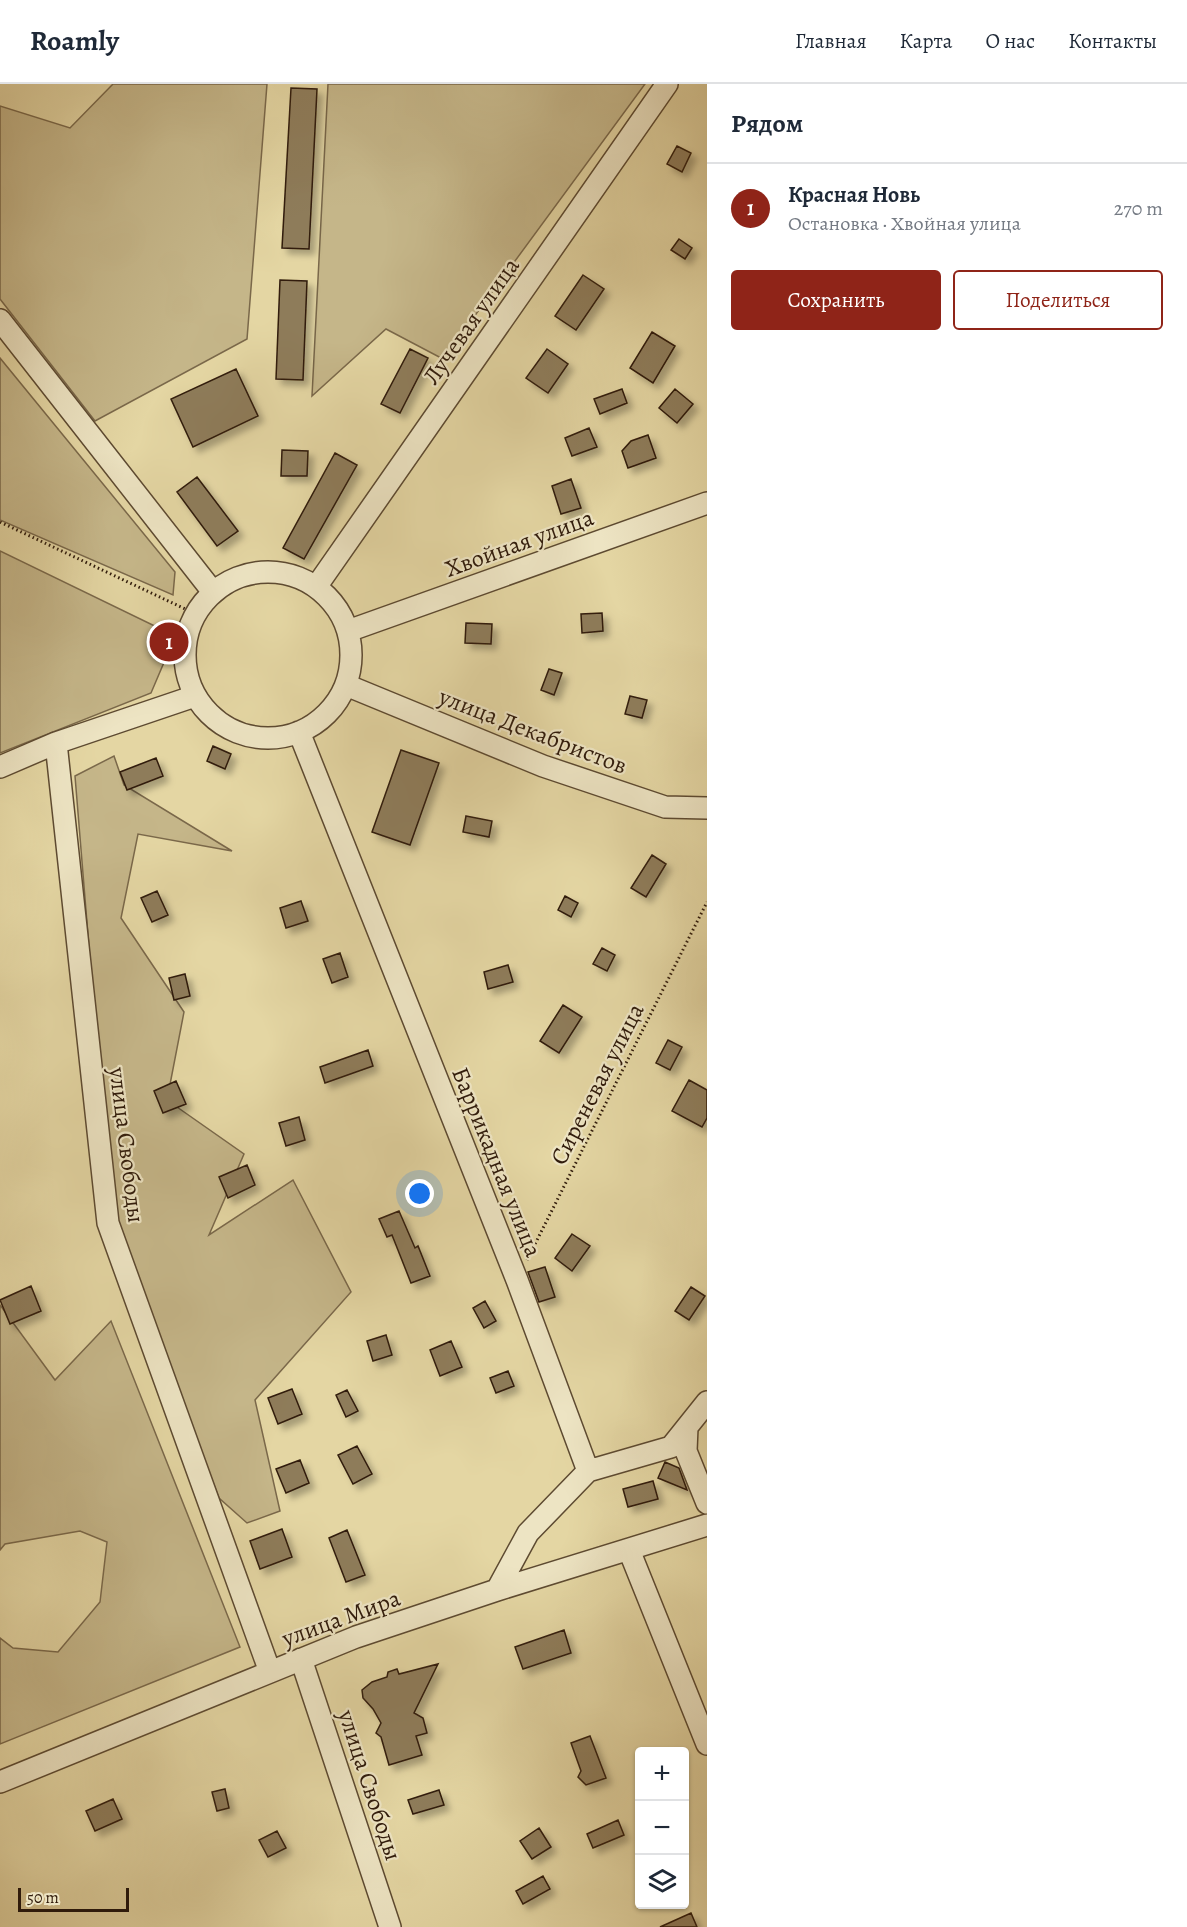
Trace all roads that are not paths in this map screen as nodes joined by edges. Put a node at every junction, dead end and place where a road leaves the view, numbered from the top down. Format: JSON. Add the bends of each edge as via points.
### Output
{"nodes":[{"id":1,"x":667,"y":84,"type":"edge"},
{"id":2,"x":0,"y":320,"type":"edge"},
{"id":3,"x":707,"y":503,"type":"edge"},
{"id":4,"x":316,"y":587,"type":"junction"},
{"id":5,"x":213,"y":592,"type":"junction"},
{"id":6,"x":348,"y":631,"type":"junction"},
{"id":7,"x":346,"y":685,"type":"junction"},
{"id":8,"x":195,"y":696,"type":"junction"},
{"id":9,"x":299,"y":732,"type":"junction"},
{"id":10,"x":56,"y":743,"type":"junction"},
{"id":11,"x":0,"y":766,"type":"edge"},
{"id":12,"x":707,"y":808,"type":"edge"},
{"id":13,"x":707,"y":1402,"type":"edge"},
{"id":14,"x":687,"y":1428,"type":"junction"},
{"id":15,"x":588,"y":1471,"type":"junction"},
{"id":16,"x":707,"y":1503,"type":"edge"},
{"id":17,"x":707,"y":1525,"type":"edge"},
{"id":18,"x":629,"y":1550,"type":"junction"},
{"id":19,"x":497,"y":1590,"type":"junction"},
{"id":20,"x":301,"y":1659,"type":"junction"},
{"id":21,"x":270,"y":1672,"type":"junction"},
{"id":22,"x":707,"y":1744,"type":"edge"},
{"id":23,"x":0,"y":1782,"type":"edge"},
{"id":24,"x":390,"y":1927,"type":"edge"}],
"edges":[{"from":1,"to":4,"type":"street","name":"Лучевая улица"},
{"from":2,"to":5,"type":"street"},
{"from":3,"to":6,"type":"street","name":"Хвойная улица"},
{"from":4,"to":5,"type":"street","via":[[296,576],[271,572],[228,582]]},
{"from":4,"to":6,"type":"street","via":[[335,606]]},
{"from":5,"to":8,"type":"street","via":[[201,605],[188,632],[185,668]]},
{"from":6,"to":7,"type":"street","via":[[351,657]]},
{"from":7,"to":9,"type":"street","via":[[337,703],[319,721]]},
{"from":7,"to":12,"type":"street","name":"улица Декабристов","via":[[543,766],[665,807]]},
{"from":8,"to":9,"type":"street","via":[[216,720],[246,735],[271,738]]},
{"from":8,"to":10,"type":"street"},
{"from":9,"to":15,"type":"street","name":"Баррикадная улица","via":[[517,1280]]},
{"from":10,"to":11,"type":"street"},
{"from":10,"to":21,"type":"street","name":"улица Свободы","via":[[108,1223]]},
{"from":13,"to":14,"type":"street"},
{"from":14,"to":15,"type":"street","via":[[671,1447]]},
{"from":14,"to":16,"type":"street","via":[[686,1451]]},
{"from":15,"to":19,"type":"street","via":[[528,1533]]},
{"from":17,"to":18,"type":"street","name":"улица Мира"},
{"from":18,"to":19,"type":"street","name":"улица Мира"},
{"from":18,"to":22,"type":"street"},
{"from":19,"to":20,"type":"street","name":"улица Мира"},
{"from":20,"to":21,"type":"street","name":"улица Мира"},
{"from":20,"to":24,"type":"street","name":"улица Свободы"},
{"from":21,"to":23,"type":"street","name":"улица Мира"}]}
